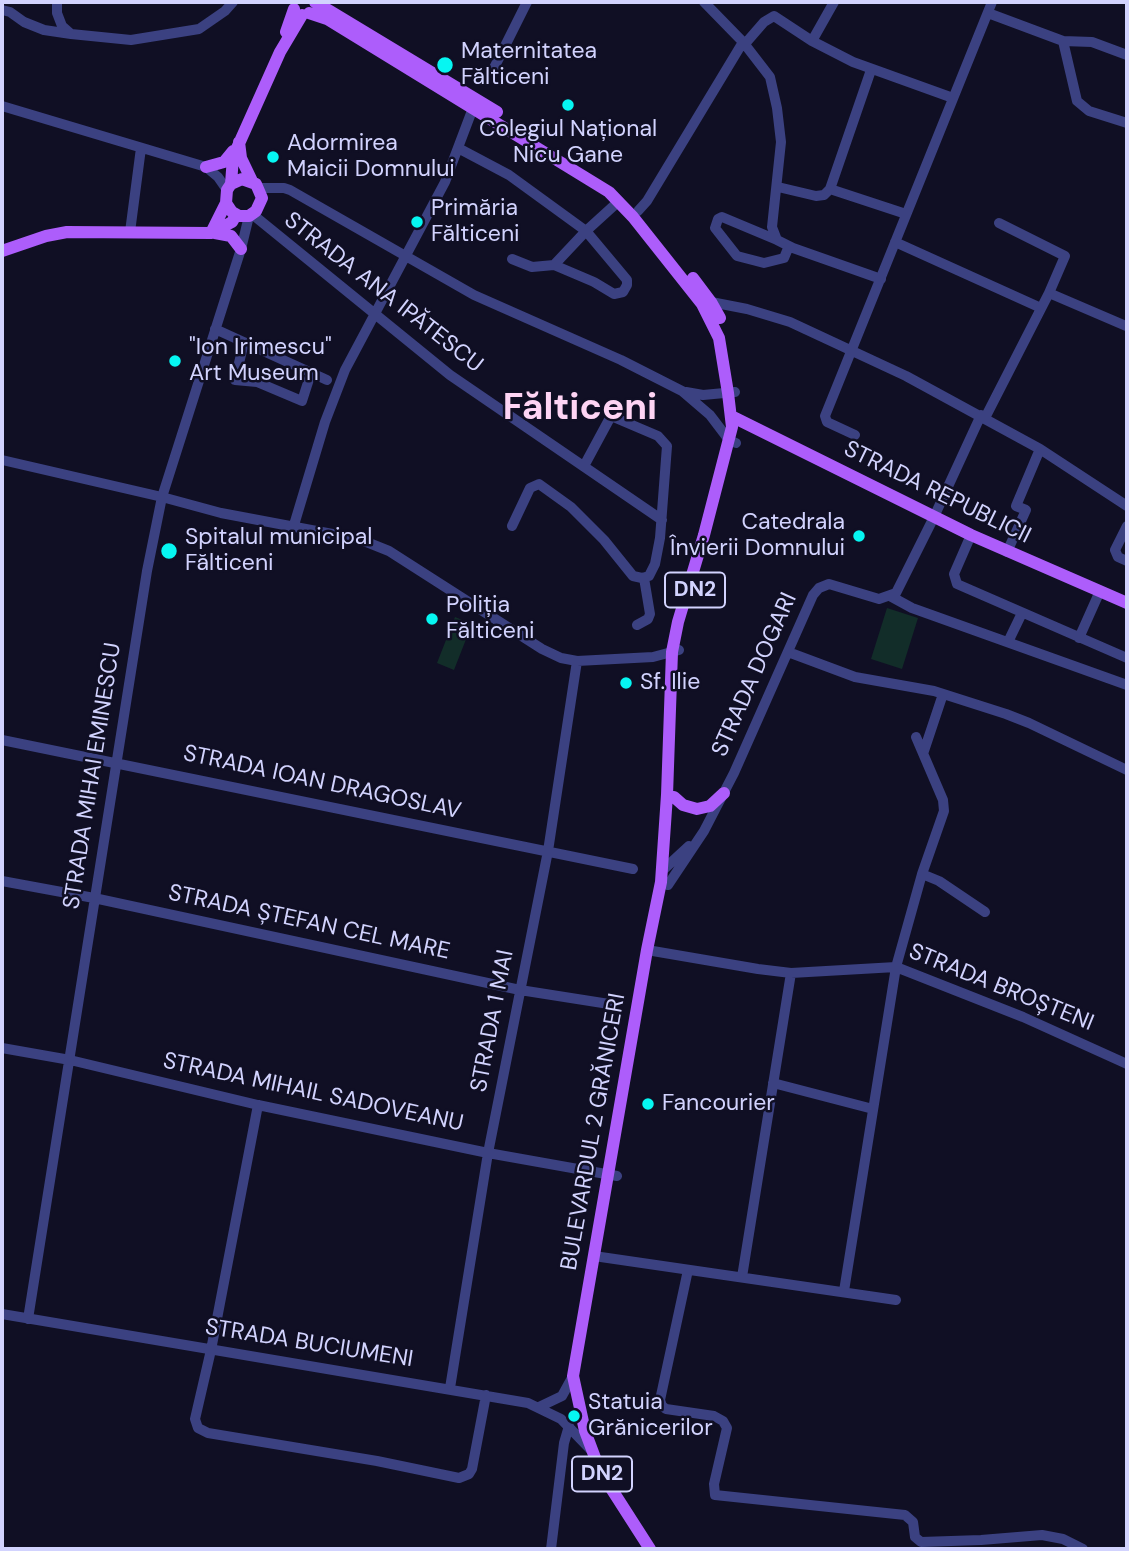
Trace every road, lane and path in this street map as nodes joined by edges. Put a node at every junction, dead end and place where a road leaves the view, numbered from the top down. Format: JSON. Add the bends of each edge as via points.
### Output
{"nodes":[{"id":1,"x":57,"y":2,"type":"edge"},
{"id":2,"x":233,"y":2,"type":"edge"},
{"id":3,"x":527,"y":2,"type":"edge"},
{"id":4,"x":704,"y":2,"type":"edge"},
{"id":5,"x":834,"y":2,"type":"edge"},
{"id":6,"x":301,"y":6,"type":"edge"},
{"id":7,"x":990,"y":7,"type":"edge"},
{"id":8,"x":2,"y":10,"type":"edge"},
{"id":9,"x":71,"y":34,"type":"junction"},
{"id":10,"x":812,"y":41,"type":"junction"},
{"id":11,"x":1063,"y":41,"type":"junction"},
{"id":12,"x":743,"y":43,"type":"junction"},
{"id":13,"x":1127,"y":55,"type":"edge"},
{"id":14,"x":871,"y":70,"type":"junction"},
{"id":15,"x":489,"y":78,"type":"dead end"},
{"id":16,"x":436,"y":80,"type":"junction"},
{"id":17,"x":953,"y":98,"type":"junction"},
{"id":18,"x":2,"y":106,"type":"edge"},
{"id":19,"x":473,"y":108,"type":"junction"},
{"id":20,"x":1127,"y":124,"type":"edge"},
{"id":21,"x":239,"y":142,"type":"junction"},
{"id":22,"x":141,"y":148,"type":"junction"},
{"id":23,"x":458,"y":148,"type":"junction"},
{"id":24,"x":206,"y":167,"type":"junction"},
{"id":25,"x":256,"y":185,"type":"junction"},
{"id":26,"x":778,"y":187,"type":"junction"},
{"id":27,"x":830,"y":189,"type":"junction"},
{"id":28,"x":228,"y":192,"type":"junction"},
{"id":29,"x":619,"y":201,"type":"junction"},
{"id":30,"x":638,"y":211,"type":"junction"},
{"id":31,"x":906,"y":214,"type":"junction"},
{"id":32,"x":244,"y":215,"type":"junction"},
{"id":33,"x":999,"y":223,"type":"dead end"},
{"id":34,"x":586,"y":231,"type":"junction"},
{"id":35,"x":130,"y":232,"type":"junction"},
{"id":36,"x":211,"y":233,"type":"junction"},
{"id":37,"x":778,"y":240,"type":"junction"},
{"id":38,"x":895,"y":242,"type":"junction"},
{"id":39,"x":789,"y":246,"type":"junction"},
{"id":40,"x":241,"y":249,"type":"junction"},
{"id":41,"x":2,"y":251,"type":"edge"},
{"id":42,"x":407,"y":256,"type":"junction"},
{"id":43,"x":512,"y":259,"type":"dead end"},
{"id":44,"x":555,"y":265,"type":"junction"},
{"id":45,"x":881,"y":279,"type":"junction"},
{"id":46,"x":1049,"y":293,"type":"junction"},
{"id":47,"x":707,"y":303,"type":"junction"},
{"id":48,"x":1041,"y":308,"type":"junction"},
{"id":49,"x":374,"y":315,"type":"junction"},
{"id":50,"x":1126,"y":326,"type":"edge"},
{"id":51,"x":215,"y":329,"type":"junction"},
{"id":52,"x":244,"y":342,"type":"junction"},
{"id":53,"x":852,"y":350,"type":"junction"},
{"id":54,"x":311,"y":373,"type":"junction"},
{"id":55,"x":327,"y":380,"type":"dead end"},
{"id":56,"x":682,"y":391,"type":"junction"},
{"id":57,"x":732,"y":393,"type":"junction"},
{"id":58,"x":735,"y":417,"type":"junction"},
{"id":59,"x":983,"y":417,"type":"junction"},
{"id":60,"x":855,"y":435,"type":"dead end"},
{"id":61,"x":733,"y":442,"type":"junction"},
{"id":62,"x":1040,"y":449,"type":"junction"},
{"id":63,"x":2,"y":460,"type":"edge"},
{"id":64,"x":583,"y":466,"type":"junction"},
{"id":65,"x":162,"y":497,"type":"junction"},
{"id":66,"x":1127,"y":506,"type":"edge"},
{"id":67,"x":934,"y":517,"type":"junction"},
{"id":68,"x":662,"y":520,"type":"junction"},
{"id":69,"x":294,"y":525,"type":"junction"},
{"id":70,"x":512,"y":526,"type":"dead end"},
{"id":71,"x":1127,"y":526,"type":"edge"},
{"id":72,"x":971,"y":535,"type":"junction"},
{"id":73,"x":1007,"y":552,"type":"junction"},
{"id":74,"x":1127,"y":561,"type":"edge"},
{"id":75,"x":644,"y":578,"type":"junction"},
{"id":76,"x":1100,"y":592,"type":"junction"},
{"id":77,"x":890,"y":596,"type":"junction"},
{"id":78,"x":1127,"y":603,"type":"edge"},
{"id":79,"x":1022,"y":613,"type":"junction"},
{"id":80,"x":637,"y":625,"type":"dead end"},
{"id":81,"x":1079,"y":638,"type":"junction"},
{"id":82,"x":1008,"y":642,"type":"junction"},
{"id":83,"x":676,"y":651,"type":"junction"},
{"id":84,"x":788,"y":652,"type":"junction"},
{"id":85,"x":1127,"y":658,"type":"edge"},
{"id":86,"x":577,"y":661,"type":"junction"},
{"id":87,"x":1127,"y":685,"type":"edge"},
{"id":88,"x":943,"y":694,"type":"junction"},
{"id":89,"x":916,"y":737,"type":"dead end"},
{"id":90,"x":2,"y":740,"type":"edge"},
{"id":91,"x":924,"y":751,"type":"junction"},
{"id":92,"x":117,"y":762,"type":"junction"},
{"id":93,"x":1127,"y":770,"type":"edge"},
{"id":94,"x":724,"y":793,"type":"junction"},
{"id":95,"x":674,"y":797,"type":"junction"},
{"id":96,"x":697,"y":840,"type":"junction"},
{"id":97,"x":548,"y":851,"type":"junction"},
{"id":98,"x":633,"y":869,"type":"dead end"},
{"id":99,"x":922,"y":874,"type":"junction"},
{"id":100,"x":666,"y":875,"type":"junction"},
{"id":101,"x":2,"y":881,"type":"edge"},
{"id":102,"x":94,"y":898,"type":"junction"},
{"id":103,"x":985,"y":912,"type":"dead end"},
{"id":104,"x":651,"y":951,"type":"junction"},
{"id":105,"x":896,"y":969,"type":"junction"},
{"id":106,"x":791,"y":973,"type":"junction"},
{"id":107,"x":520,"y":990,"type":"junction"},
{"id":108,"x":609,"y":1004,"type":"dead end"},
{"id":109,"x":2,"y":1048,"type":"edge"},
{"id":110,"x":71,"y":1060,"type":"junction"},
{"id":111,"x":1127,"y":1064,"type":"edge"},
{"id":112,"x":773,"y":1083,"type":"junction"},
{"id":113,"x":258,"y":1105,"type":"junction"},
{"id":114,"x":873,"y":1109,"type":"junction"},
{"id":115,"x":488,"y":1153,"type":"junction"},
{"id":116,"x":613,"y":1175,"type":"junction"},
{"id":117,"x":598,"y":1257,"type":"junction"},
{"id":118,"x":688,"y":1270,"type":"junction"},
{"id":119,"x":742,"y":1277,"type":"junction"},
{"id":120,"x":844,"y":1291,"type":"junction"},
{"id":121,"x":896,"y":1300,"type":"dead end"},
{"id":122,"x":2,"y":1314,"type":"edge"},
{"id":123,"x":28,"y":1319,"type":"junction"},
{"id":124,"x":211,"y":1350,"type":"junction"},
{"id":125,"x":575,"y":1382,"type":"junction"},
{"id":126,"x":450,"y":1388,"type":"junction"},
{"id":127,"x":486,"y":1395,"type":"junction"},
{"id":128,"x":539,"y":1407,"type":"junction"},
{"id":129,"x":569,"y":1426,"type":"junction"},
{"id":130,"x":593,"y":1452,"type":"junction"},
{"id":131,"x":916,"y":1545,"type":"edge"},
{"id":132,"x":551,"y":1549,"type":"edge"},
{"id":133,"x":650,"y":1549,"type":"edge"},
{"id":134,"x":1083,"y":1549,"type":"edge"}],
"edges":[{"from":1,"to":9,"type":"street","via":[[62,26]]},
{"from":2,"to":9,"type":"street","via":[[211,23],[186,32],[131,40]]},
{"from":3,"to":15,"type":"street"},
{"from":4,"to":12,"type":"street"},
{"from":5,"to":10,"type":"street"},
{"from":6,"to":16,"type":"main road","number":"DN2"},
{"from":6,"to":21,"type":"main road"},
{"from":7,"to":11,"type":"street"},
{"from":7,"to":17,"type":"street"},
{"from":8,"to":9,"type":"street","via":[[44,30]]},
{"from":10,"to":12,"type":"street","via":[[774,16]]},
{"from":10,"to":14,"type":"street"},
{"from":11,"to":13,"type":"street","via":[[1091,42]]},
{"from":11,"to":20,"type":"street","via":[[1077,101],[1089,111]]},
{"from":12,"to":26,"type":"street","via":[[770,77],[774,93],[781,142]]},
{"from":12,"to":30,"type":"street"},
{"from":14,"to":17,"type":"street"},
{"from":14,"to":27,"type":"street"},
{"from":16,"to":19,"type":"main road","number":"DN2"},
{"from":16,"to":30,"type":"main road","number":"DN2","via":[[604,178]]},
{"from":17,"to":31,"type":"street"},
{"from":18,"to":22,"type":"street"},
{"from":19,"to":23,"type":"street"},
{"from":19,"to":29,"type":"main road","number":"DN2"},
{"from":21,"to":24,"type":"main road","via":[[228,159]]},
{"from":21,"to":25,"type":"main road","via":[[241,158]]},
{"from":21,"to":28,"type":"main road"},
{"from":22,"to":24,"type":"street"},
{"from":22,"to":35,"type":"street"},
{"from":23,"to":34,"type":"street","via":[[509,175]]},
{"from":23,"to":42,"type":"street"},
{"from":24,"to":28,"type":"street"},
{"from":25,"to":28,"type":"main road","via":[[242,179]]},
{"from":25,"to":32,"type":"main road","via":[[262,203]]},
{"from":25,"to":42,"type":"street","via":[[284,187]]},
{"from":26,"to":27,"type":"street","via":[[816,196]]},
{"from":26,"to":37,"type":"street","via":[[772,227]]},
{"from":27,"to":31,"type":"street"},
{"from":28,"to":32,"type":"main road","via":[[228,208]]},
{"from":28,"to":36,"type":"main road"},
{"from":29,"to":34,"type":"street"},
{"from":29,"to":47,"type":"main road","number":"DN2"},
{"from":30,"to":47,"type":"main road","number":"DN2"},
{"from":31,"to":38,"type":"street"},
{"from":32,"to":36,"type":"main road"},
{"from":32,"to":40,"type":"street","name":"STRADA MIHAI EMINESCU","via":[[237,229]]},
{"from":32,"to":49,"type":"street","name":"STRADA ANA IPĂTESCU"},
{"from":33,"to":46,"type":"street","via":[[1065,256]]},
{"from":34,"to":44,"type":"street"},
{"from":34,"to":44,"type":"street","via":[[627,280],[625,290],[614,294]]},
{"from":35,"to":36,"type":"main road"},
{"from":35,"to":41,"type":"main road","via":[[67,232]]},
{"from":36,"to":40,"type":"main road","via":[[232,236]]},
{"from":37,"to":39,"type":"street"},
{"from":37,"to":39,"type":"street","via":[[722,216],[715,228],[735,254],[764,263],[784,258]]},
{"from":38,"to":45,"type":"street"},
{"from":38,"to":48,"type":"street"},
{"from":39,"to":45,"type":"street"},
{"from":40,"to":51,"type":"street","name":"STRADA MIHAI EMINESCU"},
{"from":42,"to":49,"type":"street"},
{"from":42,"to":56,"type":"street","via":[[474,295]]},
{"from":43,"to":44,"type":"street","via":[[532,267]]},
{"from":45,"to":53,"type":"street"},
{"from":46,"to":48,"type":"street"},
{"from":46,"to":50,"type":"street"},
{"from":47,"to":53,"type":"street","via":[[790,322]]},
{"from":47,"to":57,"type":"main road","number":"DN2","via":[[720,319]]},
{"from":48,"to":59,"type":"street"},
{"from":49,"to":64,"type":"street","name":"STRADA ANA IPĂTESCU","via":[[450,375]]},
{"from":49,"to":69,"type":"street","via":[[333,400]]},
{"from":51,"to":52,"type":"street"},
{"from":51,"to":65,"type":"street","name":"STRADA MIHAI EMINESCU"},
{"from":52,"to":54,"type":"street"},
{"from":52,"to":54,"type":"street","via":[[235,380],[257,382],[302,401]]},
{"from":53,"to":59,"type":"street"},
{"from":53,"to":60,"type":"street","via":[[825,418]]},
{"from":54,"to":55,"type":"street"},
{"from":56,"to":57,"type":"street"},
{"from":56,"to":61,"type":"street","via":[[701,405]]},
{"from":57,"to":58,"type":"main road","number":"DN2"},
{"from":58,"to":61,"type":"main road","number":"DN2"},
{"from":58,"to":67,"type":"main road","name":"STRADA REPUBLICII"},
{"from":59,"to":62,"type":"street"},
{"from":59,"to":67,"type":"street"},
{"from":61,"to":83,"type":"main road","number":"DN2"},
{"from":62,"to":66,"type":"street"},
{"from":62,"to":73,"type":"street","via":[[1016,506],[1026,510]]},
{"from":63,"to":65,"type":"street"},
{"from":64,"to":68,"type":"street","name":"STRADA ANA IPĂTESCU"},
{"from":64,"to":68,"type":"street","via":[[611,416],[658,436],[668,455]]},
{"from":65,"to":69,"type":"street"},
{"from":65,"to":92,"type":"street","name":"STRADA MIHAI EMINESCU"},
{"from":67,"to":72,"type":"main road","name":"STRADA REPUBLICII"},
{"from":67,"to":77,"type":"street","via":[[896,593]]},
{"from":68,"to":75,"type":"street","via":[[653,572]]},
{"from":69,"to":86,"type":"street","via":[[359,539],[389,551],[542,649]]},
{"from":70,"to":75,"type":"street","via":[[530,488],[538,484],[571,507],[633,576]]},
{"from":71,"to":74,"type":"street","via":[[1115,550]]},
{"from":72,"to":73,"type":"main road","name":"STRADA REPUBLICII"},
{"from":72,"to":79,"type":"street","via":[[954,581]]},
{"from":73,"to":76,"type":"main road","name":"STRADA REPUBLICII"},
{"from":75,"to":80,"type":"street","via":[[650,614]]},
{"from":76,"to":78,"type":"main road","name":"STRADA REPUBLICII"},
{"from":76,"to":81,"type":"street"},
{"from":77,"to":82,"type":"street","via":[[905,606]]},
{"from":77,"to":84,"type":"street","name":"STRADA DOGARI","via":[[879,599],[829,584],[819,588]]},
{"from":79,"to":81,"type":"street"},
{"from":79,"to":82,"type":"street"},
{"from":81,"to":85,"type":"street"},
{"from":82,"to":87,"type":"street"},
{"from":83,"to":86,"type":"street","via":[[653,657]]},
{"from":83,"to":95,"type":"main road","number":"DN2"},
{"from":83,"to":100,"type":"main road","number":"DN2"},
{"from":84,"to":88,"type":"street","via":[[855,677]]},
{"from":84,"to":94,"type":"street","name":"STRADA DOGARI"},
{"from":86,"to":97,"type":"street","name":"STRADA 1 MAI"},
{"from":88,"to":91,"type":"street"},
{"from":88,"to":93,"type":"street","via":[[1029,723]]},
{"from":89,"to":91,"type":"street"},
{"from":90,"to":92,"type":"street","name":"STRADA IOAN DRAGOSLAV"},
{"from":91,"to":99,"type":"street","via":[[944,811]]},
{"from":92,"to":97,"type":"street","name":"STRADA IOAN DRAGOSLAV"},
{"from":92,"to":102,"type":"street","name":"STRADA MIHAI EMINESCU"},
{"from":94,"to":95,"type":"main road","via":[[710,806],[697,809]]},
{"from":94,"to":96,"type":"street","name":"STRADA DOGARI"},
{"from":95,"to":100,"type":"main road","number":"DN2"},
{"from":96,"to":100,"type":"street","name":"STRADA DOGARI"},
{"from":96,"to":100,"type":"street","name":"STRADA DOGARI"},
{"from":97,"to":98,"type":"street","name":"STRADA IOAN DRAGOSLAV"},
{"from":97,"to":107,"type":"street","name":"STRADA 1 MAI"},
{"from":99,"to":103,"type":"street"},
{"from":99,"to":105,"type":"street"},
{"from":100,"to":104,"type":"main road","name":"BULEVARDUL 2 GRĂNICERI","number":"DN2"},
{"from":101,"to":102,"type":"street","name":"STRADA ȘTEFAN CEL MARE"},
{"from":102,"to":107,"type":"street","name":"STRADA ȘTEFAN CEL MARE"},
{"from":102,"to":110,"type":"street","name":"STRADA MIHAI EMINESCU"},
{"from":104,"to":106,"type":"street","name":"STRADA BROȘTENI"},
{"from":104,"to":116,"type":"main road","name":"BULEVARDUL 2 GRĂNICERI","number":"DN2"},
{"from":105,"to":106,"type":"street","name":"STRADA BROȘTENI"},
{"from":105,"to":111,"type":"street","name":"STRADA BROȘTENI","via":[[1023,1017]]},
{"from":105,"to":114,"type":"street"},
{"from":106,"to":112,"type":"street"},
{"from":107,"to":108,"type":"street","name":"STRADA ȘTEFAN CEL MARE"},
{"from":107,"to":115,"type":"street","name":"STRADA 1 MAI"},
{"from":109,"to":110,"type":"street","name":"STRADA MIHAIL SADOVEANU"},
{"from":110,"to":113,"type":"street","name":"STRADA MIHAIL SADOVEANU"},
{"from":110,"to":123,"type":"street","name":"STRADA MIHAI EMINESCU"},
{"from":112,"to":114,"type":"street"},
{"from":112,"to":119,"type":"street"},
{"from":113,"to":115,"type":"street","name":"STRADA MIHAIL SADOVEANU"},
{"from":113,"to":124,"type":"street"},
{"from":114,"to":120,"type":"street"},
{"from":115,"to":116,"type":"street","name":"STRADA MIHAIL SADOVEANU"},
{"from":115,"to":126,"type":"street","name":"STRADA 1 MAI"},
{"from":116,"to":117,"type":"main road","name":"BULEVARDUL 2 GRĂNICERI","number":"DN2"},
{"from":117,"to":118,"type":"street"},
{"from":117,"to":125,"type":"main road","name":"BULEVARDUL 2 GRĂNICERI","number":"DN2","via":[[581,1377]]},
{"from":118,"to":119,"type":"street"},
{"from":118,"to":131,"type":"street","via":[[660,1400],[666,1409],[723,1421],[727,1428],[715,1495],[905,1515],[913,1522]]},
{"from":119,"to":120,"type":"street"},
{"from":120,"to":121,"type":"street"},
{"from":122,"to":123,"type":"street","name":"STRADA BUCIUMENI"},
{"from":123,"to":124,"type":"street","name":"STRADA BUCIUMENI"},
{"from":124,"to":126,"type":"street","name":"STRADA BUCIUMENI"},
{"from":124,"to":127,"type":"street","via":[[195,1419],[202,1431],[454,1477],[465,1476],[472,1469]]},
{"from":125,"to":128,"type":"street","via":[[562,1396]]},
{"from":125,"to":130,"type":"main road","name":"BULEVARDUL 2 GRĂNICERI","number":"DN2"},
{"from":126,"to":127,"type":"street","name":"STRADA BUCIUMENI"},
{"from":127,"to":128,"type":"street","name":"STRADA BUCIUMENI"},
{"from":128,"to":129,"type":"street","name":"STRADA BUCIUMENI"},
{"from":129,"to":130,"type":"street","name":"STRADA BUCIUMENI"},
{"from":129,"to":132,"type":"street"},
{"from":130,"to":133,"type":"main road","name":"BULEVARDUL 2 GRĂNICERI","number":"DN2","via":[[613,1493]]},
{"from":131,"to":134,"type":"street","via":[[1042,1535]]}]}
